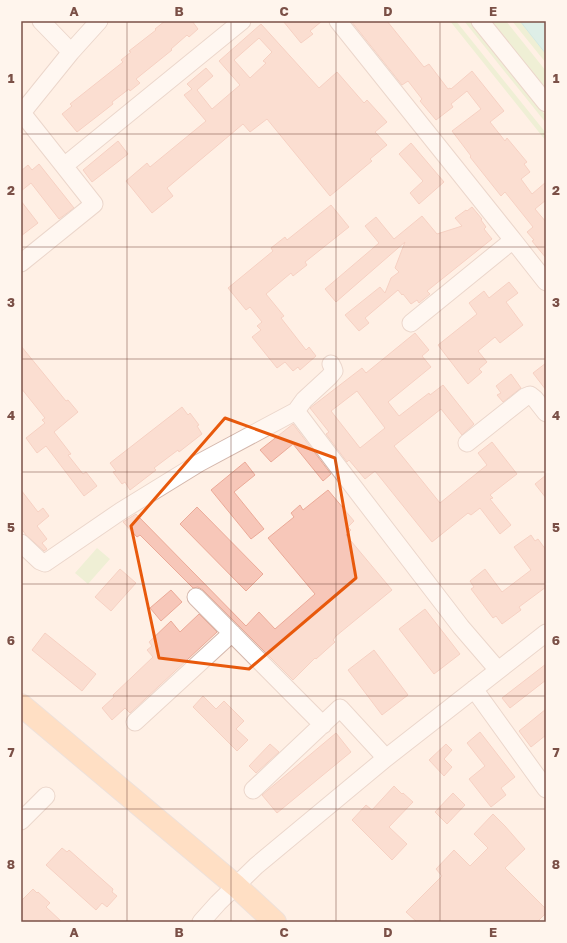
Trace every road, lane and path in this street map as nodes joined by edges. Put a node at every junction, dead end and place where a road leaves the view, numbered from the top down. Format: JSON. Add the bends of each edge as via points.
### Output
{"nodes":[{"id":1,"x":41,"y":21,"type":"edge"},
{"id":2,"x":99,"y":21,"type":"edge"},
{"id":3,"x":242,"y":21,"type":"edge"},
{"id":4,"x":338,"y":21,"type":"edge"},
{"id":5,"x":480,"y":21,"type":"edge"},
{"id":6,"x":71,"y":52,"type":"junction"},
{"id":7,"x":546,"y":103,"type":"edge"},
{"id":8,"x":21,"y":113,"type":"edge"},
{"id":9,"x":64,"y":166,"type":"junction"},
{"id":10,"x":513,"y":240,"type":"junction"},
{"id":11,"x":21,"y":263,"type":"edge"},
{"id":12,"x":546,"y":282,"type":"edge"},
{"id":13,"x":411,"y":323,"type":"dead end"},
{"id":14,"x":331,"y":364,"type":"dead end"},
{"id":15,"x":296,"y":411,"type":"junction"},
{"id":16,"x":546,"y":413,"type":"edge"},
{"id":17,"x":467,"y":443,"type":"dead end"},
{"id":18,"x":21,"y":543,"type":"edge"},
{"id":19,"x":196,"y":597,"type":"dead end"},
{"id":20,"x":232,"y":633,"type":"junction"},
{"id":21,"x":546,"y":633,"type":"edge"},
{"id":22,"x":498,"y":670,"type":"junction"},
{"id":23,"x":474,"y":689,"type":"junction"},
{"id":24,"x":21,"y":705,"type":"edge"},
{"id":25,"x":135,"y":722,"type":"dead end"},
{"id":26,"x":323,"y":725,"type":"junction"},
{"id":27,"x":386,"y":758,"type":"junction"},
{"id":28,"x":546,"y":789,"type":"edge"},
{"id":29,"x":253,"y":790,"type":"dead end"},
{"id":30,"x":46,"y":796,"type":"dead end"},
{"id":31,"x":21,"y":821,"type":"edge"},
{"id":32,"x":236,"y":886,"type":"junction"},
{"id":33,"x":201,"y":922,"type":"edge"},
{"id":34,"x":275,"y":922,"type":"edge"}],
"edges":[{"from":1,"to":6,"type":"street"},
{"from":2,"to":6,"type":"street"},
{"from":3,"to":9,"type":"street"},
{"from":4,"to":10,"type":"street"},
{"from":5,"to":7,"type":"street"},
{"from":6,"to":8,"type":"street"},
{"from":8,"to":9,"type":"street"},
{"from":9,"to":11,"type":"street","via":[[94,204]]},
{"from":10,"to":12,"type":"street"},
{"from":10,"to":13,"type":"street"},
{"from":14,"to":15,"type":"street","via":[[334,371],[329,378],[304,400]]},
{"from":15,"to":18,"type":"street","via":[[199,463],[45,563]]},
{"from":15,"to":22,"type":"street","via":[[456,621]]},
{"from":16,"to":17,"type":"street","via":[[530,395]]},
{"from":19,"to":20,"type":"street"},
{"from":20,"to":25,"type":"street"},
{"from":20,"to":26,"type":"street"},
{"from":21,"to":22,"type":"street"},
{"from":22,"to":23,"type":"street"},
{"from":23,"to":27,"type":"street"},
{"from":23,"to":28,"type":"street"},
{"from":24,"to":32,"type":"main road"},
{"from":26,"to":27,"type":"street","via":[[340,708]]},
{"from":26,"to":29,"type":"street"},
{"from":27,"to":32,"type":"street","via":[[256,866]]},
{"from":30,"to":31,"type":"street"},
{"from":32,"to":33,"type":"street"},
{"from":32,"to":34,"type":"main road"}]}
